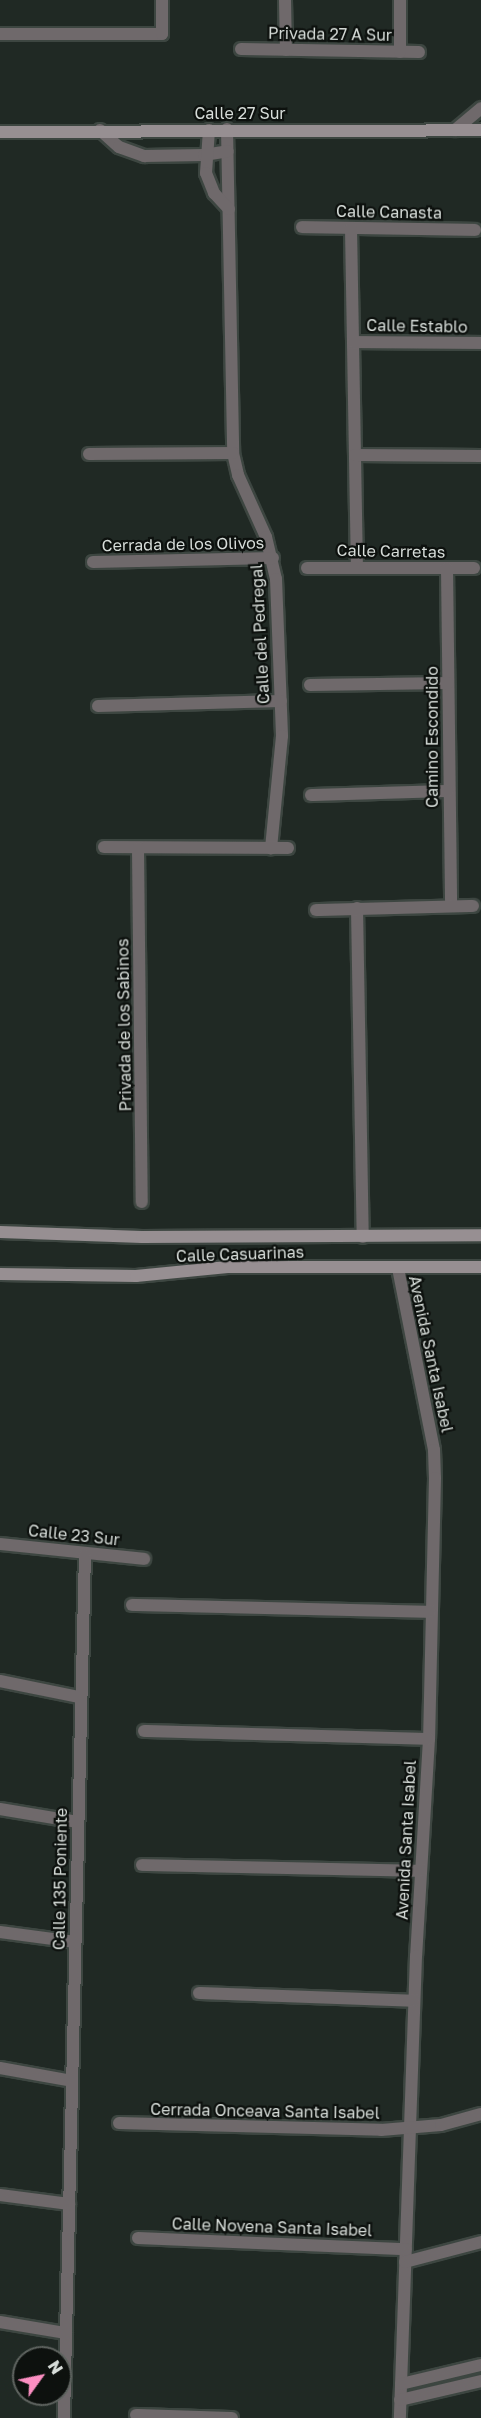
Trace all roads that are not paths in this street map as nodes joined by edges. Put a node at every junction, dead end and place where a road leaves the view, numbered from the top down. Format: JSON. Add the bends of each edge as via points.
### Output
{"nodes":[{"id":1,"x":162,"y":0,"type":"edge"},
{"id":2,"x":285,"y":0,"type":"edge"},
{"id":3,"x":400,"y":0,"type":"edge"},
{"id":4,"x":0,"y":34,"type":"edge"},
{"id":5,"x":241,"y":50,"type":"dead end"},
{"id":6,"x":286,"y":50,"type":"junction"},
{"id":7,"x":400,"y":52,"type":"junction"},
{"id":8,"x":419,"y":52,"type":"dead end"},
{"id":9,"x":481,"y":108,"type":"edge"},
{"id":10,"x":227,"y":129,"type":"junction"},
{"id":11,"x":100,"y":130,"type":"junction"},
{"id":12,"x":209,"y":130,"type":"junction"},
{"id":13,"x":455,"y":130,"type":"junction"},
{"id":14,"x":481,"y":130,"type":"edge"},
{"id":15,"x":0,"y":132,"type":"edge"},
{"id":16,"x":228,"y":151,"type":"junction"},
{"id":17,"x":204,"y":155,"type":"junction"},
{"id":18,"x":229,"y":209,"type":"junction"},
{"id":19,"x":302,"y":227,"type":"dead end"},
{"id":20,"x":351,"y":228,"type":"junction"},
{"id":21,"x":475,"y":230,"type":"dead end"},
{"id":22,"x":353,"y":342,"type":"junction"},
{"id":23,"x":481,"y":343,"type":"edge"},
{"id":24,"x":89,"y":453,"type":"dead end"},
{"id":25,"x":233,"y":453,"type":"junction"},
{"id":26,"x":355,"y":455,"type":"junction"},
{"id":27,"x":481,"y":456,"type":"edge"},
{"id":28,"x":273,"y":558,"type":"junction"},
{"id":29,"x":93,"y":562,"type":"dead end"},
{"id":30,"x":357,"y":567,"type":"junction"},
{"id":31,"x":307,"y":568,"type":"dead end"},
{"id":32,"x":447,"y":568,"type":"junction"},
{"id":33,"x":474,"y":568,"type":"dead end"},
{"id":34,"x":448,"y":683,"type":"junction"},
{"id":35,"x":310,"y":685,"type":"dead end"},
{"id":36,"x":281,"y":701,"type":"junction"},
{"id":37,"x":98,"y":706,"type":"dead end"},
{"id":38,"x":448,"y":791,"type":"junction"},
{"id":39,"x":311,"y":795,"type":"dead end"},
{"id":40,"x":104,"y":847,"type":"dead end"},
{"id":41,"x":138,"y":848,"type":"junction"},
{"id":42,"x":271,"y":848,"type":"junction"},
{"id":43,"x":288,"y":848,"type":"dead end"},
{"id":44,"x":451,"y":906,"type":"junction"},
{"id":45,"x":473,"y":906,"type":"dead end"},
{"id":46,"x":357,"y":908,"type":"junction"},
{"id":47,"x":316,"y":910,"type":"dead end"},
{"id":48,"x":142,"y":1202,"type":"dead end"},
{"id":49,"x":0,"y":1232,"type":"edge"},
{"id":50,"x":481,"y":1235,"type":"edge"},
{"id":51,"x":363,"y":1237,"type":"junction"},
{"id":52,"x":481,"y":1267,"type":"edge"},
{"id":53,"x":398,"y":1268,"type":"junction"},
{"id":54,"x":0,"y":1274,"type":"edge"},
{"id":55,"x":0,"y":1544,"type":"edge"},
{"id":56,"x":85,"y":1555,"type":"junction"},
{"id":57,"x":144,"y":1559,"type":"dead end"},
{"id":58,"x":132,"y":1605,"type":"dead end"},
{"id":59,"x":430,"y":1612,"type":"junction"},
{"id":60,"x":0,"y":1681,"type":"edge"},
{"id":61,"x":79,"y":1697,"type":"junction"},
{"id":62,"x":144,"y":1731,"type":"dead end"},
{"id":63,"x":429,"y":1739,"type":"junction"},
{"id":64,"x":0,"y":1809,"type":"edge"},
{"id":65,"x":78,"y":1822,"type":"junction"},
{"id":66,"x":142,"y":1865,"type":"dead end"},
{"id":67,"x":421,"y":1871,"type":"junction"},
{"id":68,"x":0,"y":1932,"type":"edge"},
{"id":69,"x":75,"y":1941,"type":"junction"},
{"id":70,"x":199,"y":1993,"type":"dead end"},
{"id":71,"x":414,"y":2001,"type":"junction"},
{"id":72,"x":0,"y":2068,"type":"edge"},
{"id":73,"x":72,"y":2081,"type":"junction"},
{"id":74,"x":481,"y":2114,"type":"edge"},
{"id":75,"x":119,"y":2123,"type":"dead end"},
{"id":76,"x":410,"y":2130,"type":"junction"},
{"id":77,"x":0,"y":2195,"type":"edge"},
{"id":78,"x":69,"y":2204,"type":"junction"},
{"id":79,"x":138,"y":2238,"type":"dead end"},
{"id":80,"x":481,"y":2242,"type":"edge"},
{"id":81,"x":406,"y":2249,"type":"junction"},
{"id":82,"x":405,"y":2262,"type":"junction"},
{"id":83,"x":0,"y":2322,"type":"edge"},
{"id":84,"x":66,"y":2333,"type":"junction"},
{"id":85,"x":481,"y":2365,"type":"edge"},
{"id":86,"x":481,"y":2381,"type":"edge"},
{"id":87,"x":401,"y":2384,"type":"junction"},
{"id":88,"x":400,"y":2400,"type":"junction"},
{"id":89,"x":136,"y":2415,"type":"dead end"},
{"id":90,"x":64,"y":2418,"type":"edge"},
{"id":91,"x":232,"y":2418,"type":"edge"},
{"id":92,"x":400,"y":2418,"type":"edge"}],
"edges":[{"from":1,"to":4,"type":"street","via":[[162,34]]},
{"from":2,"to":6,"type":"street"},
{"from":3,"to":7,"type":"street"},
{"from":5,"to":6,"type":"street","name":"Privada 27 A Sur"},
{"from":6,"to":7,"type":"street","name":"Privada 27 A Sur"},
{"from":7,"to":8,"type":"street","name":"Privada 27 A Sur"},
{"from":9,"to":13,"type":"street"},
{"from":10,"to":12,"type":"main road","name":"Calle 27 Sur"},
{"from":10,"to":13,"type":"main road","name":"Calle 27 Sur"},
{"from":10,"to":16,"type":"street","name":"Calle del Pedregal"},
{"from":11,"to":12,"type":"main road","name":"Calle 27 Sur"},
{"from":11,"to":15,"type":"main road","name":"Calle 27 Sur"},
{"from":11,"to":17,"type":"street","via":[[130,153]]},
{"from":12,"to":17,"type":"street"},
{"from":13,"to":14,"type":"main road","name":"Calle 27 Sur"},
{"from":16,"to":17,"type":"street"},
{"from":16,"to":18,"type":"street","name":"Calle del Pedregal"},
{"from":17,"to":18,"type":"street","via":[[209,183]]},
{"from":18,"to":25,"type":"street","name":"Calle del Pedregal"},
{"from":19,"to":20,"type":"street","name":"Calle Canasta"},
{"from":20,"to":21,"type":"street","name":"Calle Canasta"},
{"from":20,"to":22,"type":"street"},
{"from":22,"to":23,"type":"street","name":"Calle Establo"},
{"from":22,"to":26,"type":"street"},
{"from":24,"to":25,"type":"street"},
{"from":25,"to":28,"type":"street","name":"Calle del Pedregal","via":[[238,475]]},
{"from":26,"to":27,"type":"street"},
{"from":26,"to":30,"type":"street"},
{"from":28,"to":29,"type":"street","name":"Cerrada de los Olivos"},
{"from":28,"to":36,"type":"street","name":"Calle del Pedregal"},
{"from":30,"to":31,"type":"street","name":"Calle Carretas"},
{"from":30,"to":32,"type":"street","name":"Calle Carretas"},
{"from":32,"to":33,"type":"street","name":"Calle Carretas"},
{"from":32,"to":34,"type":"street","name":"Camino Escondido"},
{"from":34,"to":35,"type":"street"},
{"from":34,"to":38,"type":"street","name":"Camino Escondido"},
{"from":36,"to":37,"type":"street"},
{"from":36,"to":42,"type":"street","name":"Calle del Pedregal","via":[[282,736]]},
{"from":38,"to":39,"type":"street"},
{"from":38,"to":44,"type":"street","name":"Camino Escondido"},
{"from":40,"to":41,"type":"street"},
{"from":41,"to":42,"type":"street"},
{"from":41,"to":48,"type":"street","name":"Privada de los Sabinos"},
{"from":42,"to":43,"type":"street"},
{"from":44,"to":45,"type":"street"},
{"from":44,"to":46,"type":"street"},
{"from":46,"to":47,"type":"street"},
{"from":46,"to":51,"type":"street"},
{"from":49,"to":51,"type":"main road","name":"Calle Casuarinas"},
{"from":50,"to":51,"type":"main road","name":"Calle Casuarinas"},
{"from":52,"to":53,"type":"main road","name":"Calle Casuarinas"},
{"from":53,"to":54,"type":"main road","name":"Calle Casuarinas","via":[[228,1267],[136,1276]]},
{"from":53,"to":59,"type":"street","name":"Avenida Santa Isabel","via":[[434,1450]]},
{"from":55,"to":56,"type":"street","name":"Calle 23 Sur"},
{"from":56,"to":57,"type":"street","name":"Calle 23 Sur"},
{"from":56,"to":61,"type":"street","name":"Calle 135 Poniente"},
{"from":58,"to":59,"type":"street"},
{"from":59,"to":63,"type":"street","name":"Avenida Santa Isabel"},
{"from":60,"to":61,"type":"street"},
{"from":61,"to":65,"type":"street","name":"Calle 135 Poniente"},
{"from":62,"to":63,"type":"street"},
{"from":63,"to":67,"type":"street","name":"Avenida Santa Isabel"},
{"from":64,"to":65,"type":"street"},
{"from":65,"to":69,"type":"street","name":"Calle 135 Poniente"},
{"from":66,"to":67,"type":"street"},
{"from":67,"to":71,"type":"street","name":"Avenida Santa Isabel"},
{"from":68,"to":69,"type":"street"},
{"from":69,"to":73,"type":"street","name":"Calle 135 Poniente"},
{"from":70,"to":71,"type":"street"},
{"from":71,"to":76,"type":"street","name":"Avenida Santa Isabel"},
{"from":72,"to":73,"type":"street"},
{"from":73,"to":78,"type":"street","name":"Calle 135 Poniente"},
{"from":74,"to":76,"type":"street","name":"Cerrada Onceava Santa Isabel"},
{"from":75,"to":76,"type":"street","name":"Cerrada Onceava Santa Isabel"},
{"from":76,"to":81,"type":"street","name":"Avenida Santa Isabel"},
{"from":77,"to":78,"type":"street"},
{"from":78,"to":84,"type":"street","name":"Calle 135 Poniente"},
{"from":79,"to":81,"type":"street","name":"Calle Novena Santa Isabel"},
{"from":80,"to":82,"type":"street"},
{"from":81,"to":82,"type":"street","name":"Avenida Santa Isabel"},
{"from":82,"to":87,"type":"street","name":"Avenida Santa Isabel"},
{"from":83,"to":84,"type":"street"},
{"from":84,"to":90,"type":"street","name":"Calle 135 Poniente"},
{"from":85,"to":87,"type":"street"},
{"from":86,"to":88,"type":"street"},
{"from":87,"to":88,"type":"street","name":"Avenida Santa Isabel"},
{"from":88,"to":92,"type":"street","name":"Avenida Santa Isabel"},
{"from":89,"to":91,"type":"street"}]}
